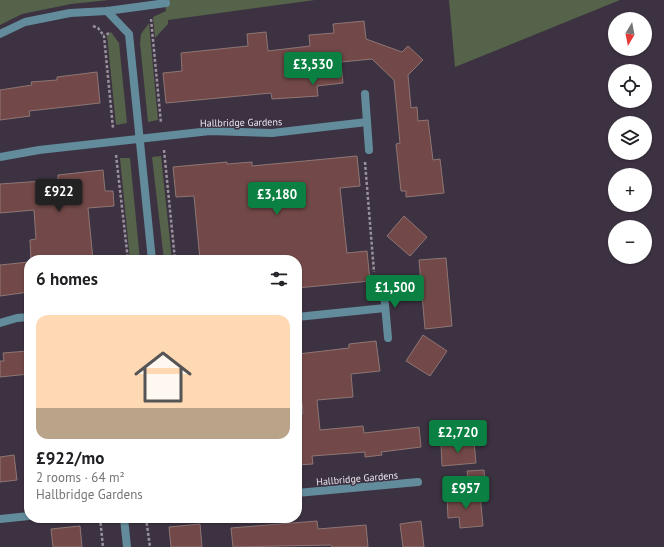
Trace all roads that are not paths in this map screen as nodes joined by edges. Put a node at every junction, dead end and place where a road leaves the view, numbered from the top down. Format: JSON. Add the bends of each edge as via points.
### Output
{"nodes":[{"id":1,"x":166,"y":3,"type":"dead end"},
{"id":2,"x":107,"y":10,"type":"junction"},
{"id":3,"x":0,"y":34,"type":"edge"},
{"id":4,"x":365,"y":94,"type":"dead end"},
{"id":5,"x":367,"y":122,"type":"junction"},
{"id":6,"x":140,"y":138,"type":"junction"},
{"id":7,"x":369,"y":150,"type":"road end"},
{"id":8,"x":0,"y":157,"type":"edge"},
{"id":9,"x":152,"y":255,"type":"edge"},
{"id":10,"x":383,"y":282,"type":"road end"},
{"id":11,"x":385,"y":308,"type":"junction"},
{"id":12,"x":302,"y":316,"type":"edge"},
{"id":13,"x":24,"y":317,"type":"edge"},
{"id":14,"x":0,"y":324,"type":"edge"},
{"id":15,"x":388,"y":338,"type":"dead end"},
{"id":16,"x":418,"y":482,"type":"dead end"},
{"id":17,"x":302,"y":493,"type":"edge"},
{"id":18,"x":24,"y":517,"type":"edge"},
{"id":19,"x":0,"y":519,"type":"edge"},
{"id":20,"x":125,"y":523,"type":"edge"},
{"id":21,"x":127,"y":547,"type":"edge"}],
"edges":[{"from":1,"to":2,"type":"street"},
{"from":2,"to":3,"type":"street","via":[[70,13],[25,22]]},
{"from":2,"to":6,"type":"street","via":[[129,34]]},
{"from":4,"to":5,"type":"street"},
{"from":5,"to":6,"type":"street","name":"Hallbridge Gardens","via":[[272,133],[210,131]]},
{"from":5,"to":7,"type":"street"},
{"from":6,"to":8,"type":"street","name":"Hallbridge Gardens"},
{"from":6,"to":9,"type":"street"},
{"from":10,"to":11,"type":"street"},
{"from":11,"to":12,"type":"street"},
{"from":11,"to":15,"type":"street"},
{"from":13,"to":14,"type":"street"},
{"from":16,"to":17,"type":"street","name":"Hallbridge Gardens"},
{"from":18,"to":19,"type":"street"},
{"from":20,"to":21,"type":"street"}]}
